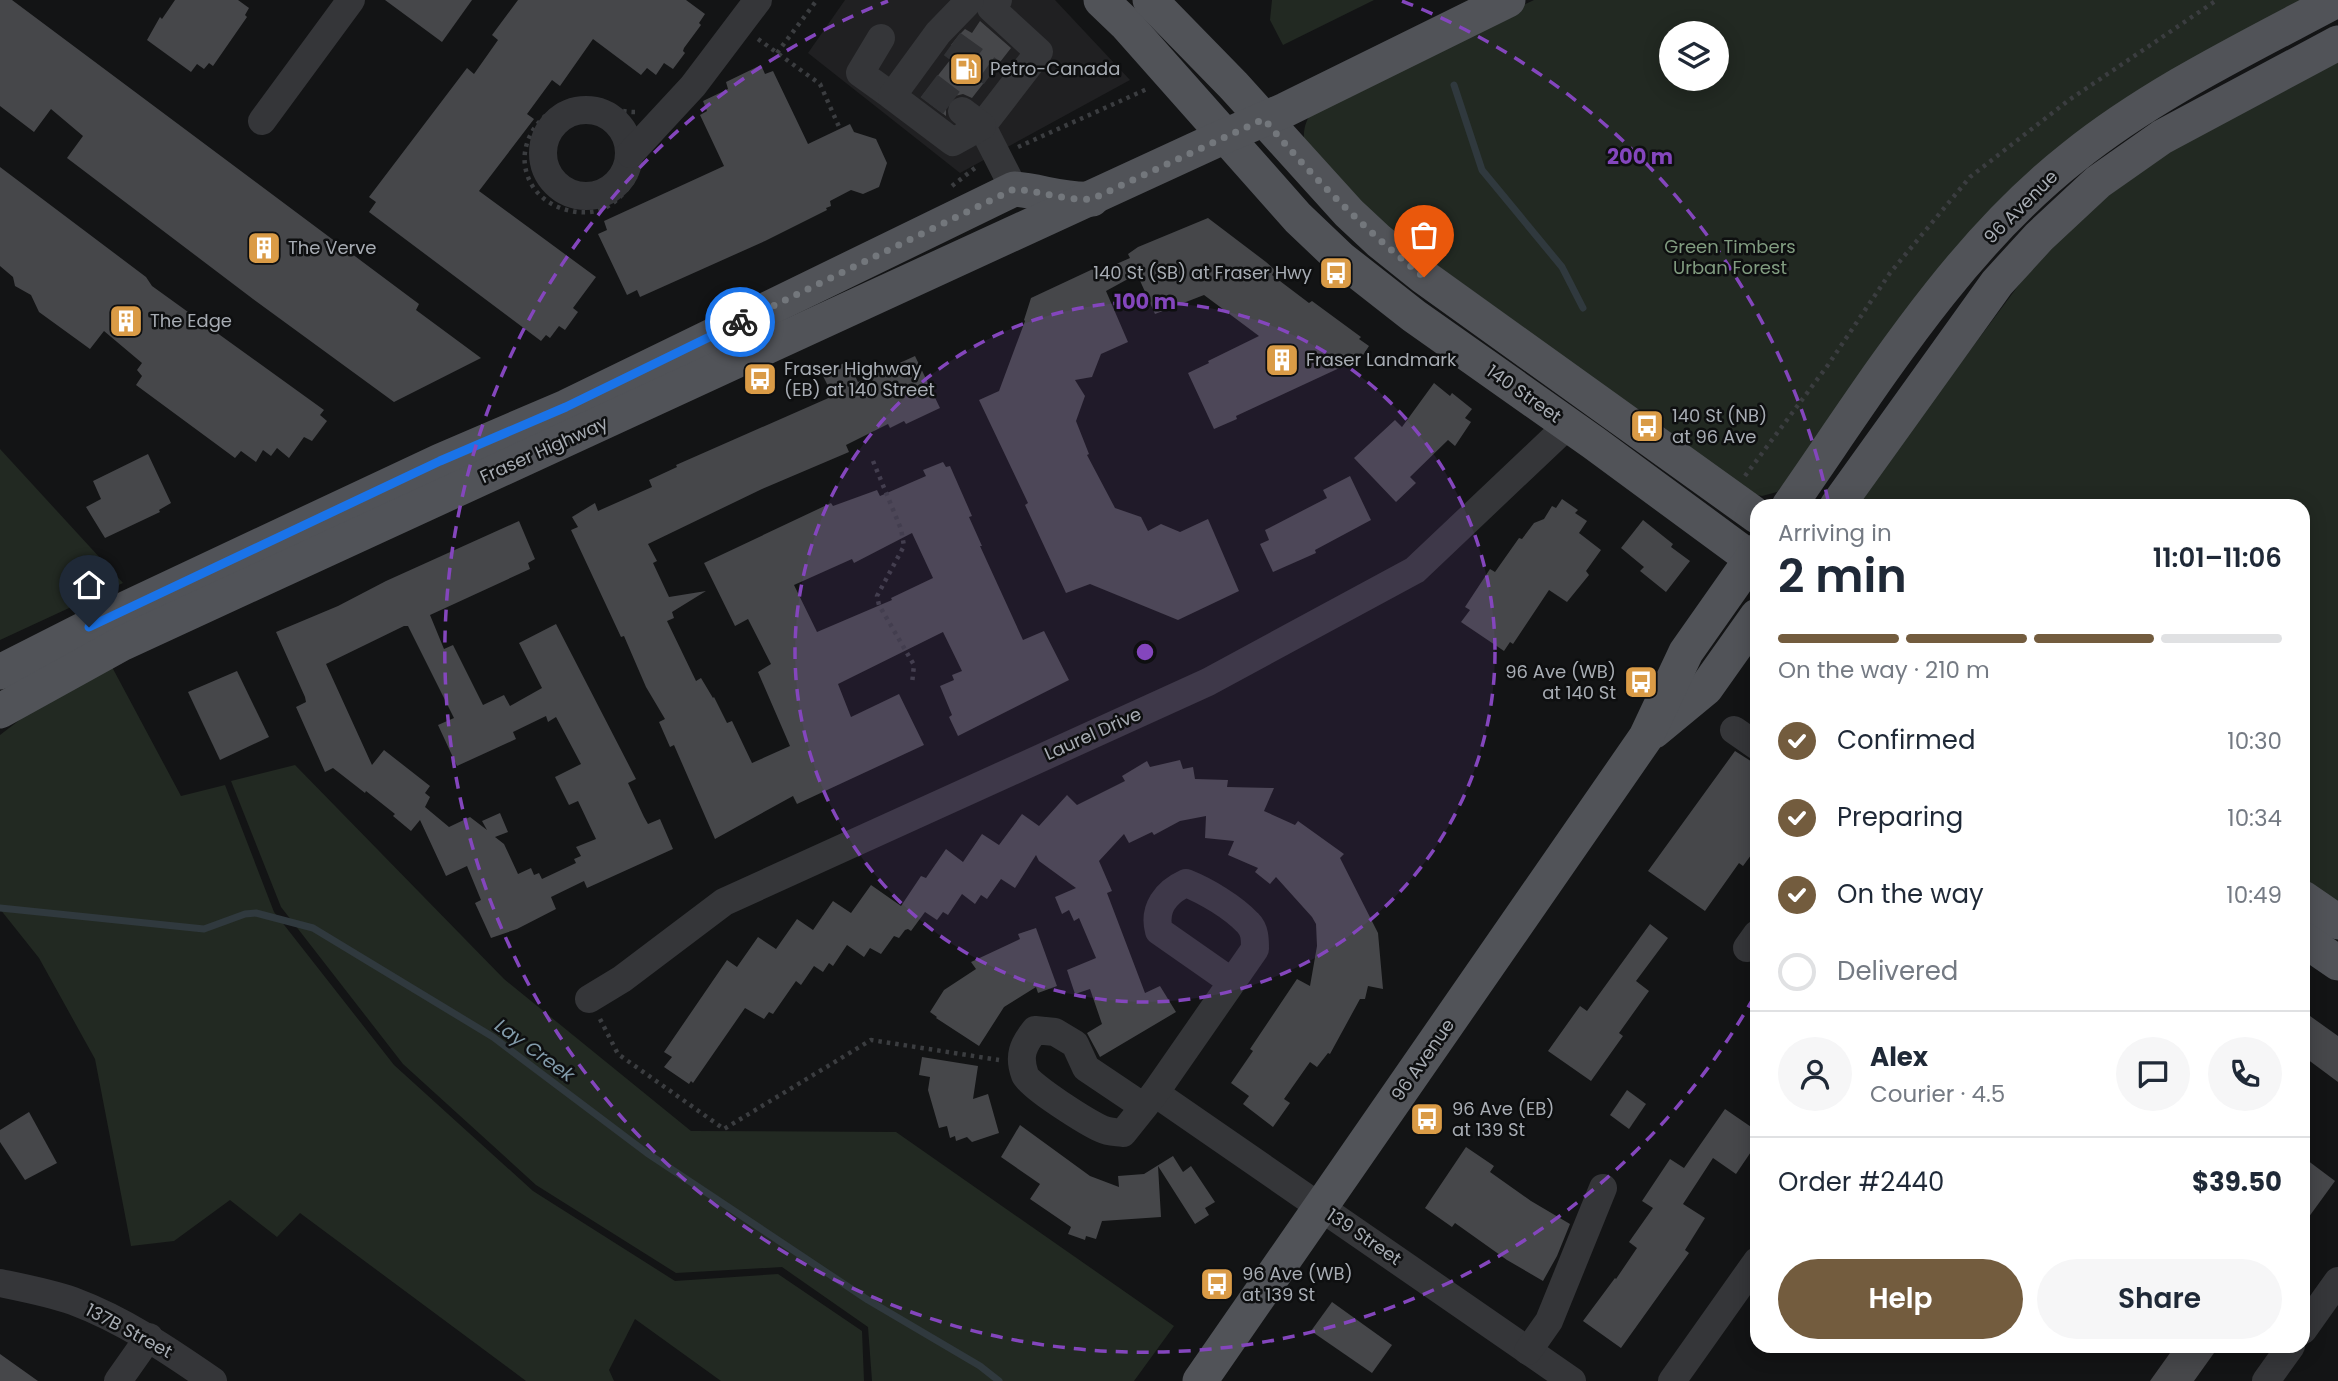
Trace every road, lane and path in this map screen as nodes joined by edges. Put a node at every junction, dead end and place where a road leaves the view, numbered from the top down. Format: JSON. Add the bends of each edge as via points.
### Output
{"nodes":[{"id":1,"x":351,"y":0,"type":"edge"},
{"id":2,"x":758,"y":0,"type":"edge"},
{"id":3,"x":817,"y":0,"type":"edge"},
{"id":4,"x":1101,"y":0,"type":"edge"},
{"id":5,"x":1150,"y":0,"type":"edge"},
{"id":6,"x":1463,"y":0,"type":"edge"},
{"id":7,"x":1508,"y":0,"type":"edge"},
{"id":8,"x":2217,"y":0,"type":"edge"},
{"id":9,"x":2337,"y":0,"type":"edge"},
{"id":10,"x":986,"y":2,"type":"edge"},
{"id":11,"x":757,"y":38,"type":"dead end"},
{"id":12,"x":881,"y":38,"type":"dead end"},
{"id":13,"x":2338,"y":43,"type":"edge"},
{"id":14,"x":777,"y":53,"type":"junction"},
{"id":15,"x":1400,"y":53,"type":"junction"},
{"id":16,"x":1142,"y":90,"type":"dead end"},
{"id":17,"x":892,"y":96,"type":"junction"},
{"id":18,"x":972,"y":118,"type":"junction"},
{"id":19,"x":1264,"y":119,"type":"junction"},
{"id":20,"x":262,"y":121,"type":"dead end"},
{"id":21,"x":840,"y":129,"type":"dead end"},
{"id":22,"x":1225,"y":136,"type":"junction"},
{"id":23,"x":630,"y":154,"type":"dead end"},
{"id":24,"x":996,"y":157,"type":"junction"},
{"id":25,"x":970,"y":171,"type":"dead end"},
{"id":26,"x":1014,"y":189,"type":"junction"},
{"id":27,"x":1092,"y":199,"type":"junction"},
{"id":28,"x":1568,"y":425,"type":"junction"},
{"id":29,"x":873,"y":461,"type":"dead end"},
{"id":30,"x":1743,"y":479,"type":"dead end"},
{"id":31,"x":1794,"y":499,"type":"edge"},
{"id":32,"x":1842,"y":499,"type":"edge"},
{"id":33,"x":1750,"y":511,"type":"edge"},
{"id":34,"x":1750,"y":553,"type":"edge"},
{"id":35,"x":1750,"y":564,"type":"edge"},
{"id":36,"x":1750,"y":626,"type":"edge"},
{"id":37,"x":0,"y":672,"type":"edge"},
{"id":38,"x":912,"y":684,"type":"dead end"},
{"id":39,"x":0,"y":710,"type":"edge"},
{"id":40,"x":1646,"y":737,"type":"junction"},
{"id":41,"x":2310,"y":903,"type":"edge"},
{"id":42,"x":2338,"y":922,"type":"edge"},
{"id":43,"x":2310,"y":944,"type":"edge"},
{"id":44,"x":2338,"y":963,"type":"edge"},
{"id":45,"x":1232,"y":982,"type":"dead end"},
{"id":46,"x":589,"y":999,"type":"joint"},
{"id":47,"x":1003,"y":1061,"type":"dead end"},
{"id":48,"x":1603,"y":1188,"type":"dead end"},
{"id":49,"x":1321,"y":1208,"type":"junction"},
{"id":50,"x":1750,"y":1271,"type":"edge"},
{"id":51,"x":2338,"y":1281,"type":"edge"},
{"id":52,"x":0,"y":1283,"type":"edge"},
{"id":53,"x":2310,"y":1320,"type":"edge"},
{"id":54,"x":149,"y":1337,"type":"junction"},
{"id":55,"x":1528,"y":1351,"type":"junction"},
{"id":56,"x":2286,"y":1353,"type":"edge"},
{"id":57,"x":118,"y":1381,"type":"edge"},
{"id":58,"x":213,"y":1381,"type":"edge"},
{"id":59,"x":1200,"y":1381,"type":"edge"},
{"id":60,"x":1572,"y":1381,"type":"edge"},
{"id":61,"x":1672,"y":1381,"type":"edge"},
{"id":62,"x":2266,"y":1381,"type":"edge"}],
"edges":[{"from":1,"to":20,"type":"street"},
{"from":2,"to":23,"type":"street","via":[[693,86]]},
{"from":3,"to":14,"type":"path"},
{"from":4,"to":22,"type":"main road","name":"140 Street"},
{"from":5,"to":19,"type":"main road","name":"140 Street"},
{"from":6,"to":15,"type":"main road","name":"Fraser Highway"},
{"from":7,"to":15,"type":"main road","name":"Fraser Highway"},
{"from":8,"to":30,"type":"path","via":[[2069,100],[1970,177],[1890,273]]},
{"from":9,"to":31,"type":"main road","name":"96 Avenue","via":[[2132,114],[2072,157],[2014,210],[1924,315]]},
{"from":10,"to":17,"type":"street","via":[[945,39],[920,79]]},
{"from":10,"to":18,"type":"street","via":[[1039,52],[1002,80]]},
{"from":11,"to":14,"type":"path"},
{"from":12,"to":17,"type":"street","via":[[860,73]]},
{"from":13,"to":32,"type":"main road","name":"96 Avenue","via":[[2162,137],[2098,182],[1997,283]]},
{"from":14,"to":21,"type":"path","via":[[820,84]]},
{"from":15,"to":19,"type":"main road","name":"Fraser Highway"},
{"from":16,"to":24,"type":"path"},
{"from":17,"to":18,"type":"street","via":[[953,142]]},
{"from":18,"to":24,"type":"street"},
{"from":19,"to":22,"type":"main road","name":"Fraser Highway"},
{"from":19,"to":33,"type":"main road","name":"140 Street","via":[[1379,241]]},
{"from":22,"to":27,"type":"main road","name":"Fraser Highway"},
{"from":22,"to":28,"type":"main road","name":"140 Street","via":[[1340,258]]},
{"from":24,"to":25,"type":"path"},
{"from":24,"to":26,"type":"street"},
{"from":26,"to":27,"type":"main road","name":"Fraser Highway","via":[[1069,200]]},
{"from":26,"to":37,"type":"main road","name":"Fraser Highway","via":[[566,407],[440,461]]},
{"from":27,"to":39,"type":"main road","name":"Fraser Highway","via":[[123,643]]},
{"from":28,"to":34,"type":"main road","name":"140 Street"},
{"from":28,"to":46,"type":"street","name":"Laurel Drive","via":[[1415,570],[1208,682],[724,902]]},
{"from":29,"to":38,"type":"path","via":[[904,546],[877,596],[914,665]]},
{"from":35,"to":40,"type":"main road","name":"96 Avenue","via":[[1686,652]]},
{"from":36,"to":40,"type":"main road","name":"96 Avenue","via":[[1706,688]]},
{"from":40,"to":49,"type":"main road","name":"96 Avenue"},
{"from":41,"to":42,"type":"main road"},
{"from":43,"to":44,"type":"main road"},
{"from":45,"to":49,"type":"street","name":"139 Street","via":[[1150,1100]]},
{"from":46,"to":47,"type":"path","via":[[618,1054],[724,1129],[871,1040]]},
{"from":48,"to":55,"type":"street","via":[[1549,1321]]},
{"from":49,"to":55,"type":"street","name":"139 Street"},
{"from":49,"to":59,"type":"main road","name":"96 Avenue"},
{"from":50,"to":61,"type":"street"},
{"from":51,"to":53,"type":"street"},
{"from":52,"to":54,"type":"street","name":"137B Street","via":[[72,1301]]},
{"from":54,"to":57,"type":"street"},
{"from":54,"to":58,"type":"street","name":"137B Street"},
{"from":55,"to":60,"type":"street","name":"139 Street"},
{"from":56,"to":62,"type":"street"}]}
